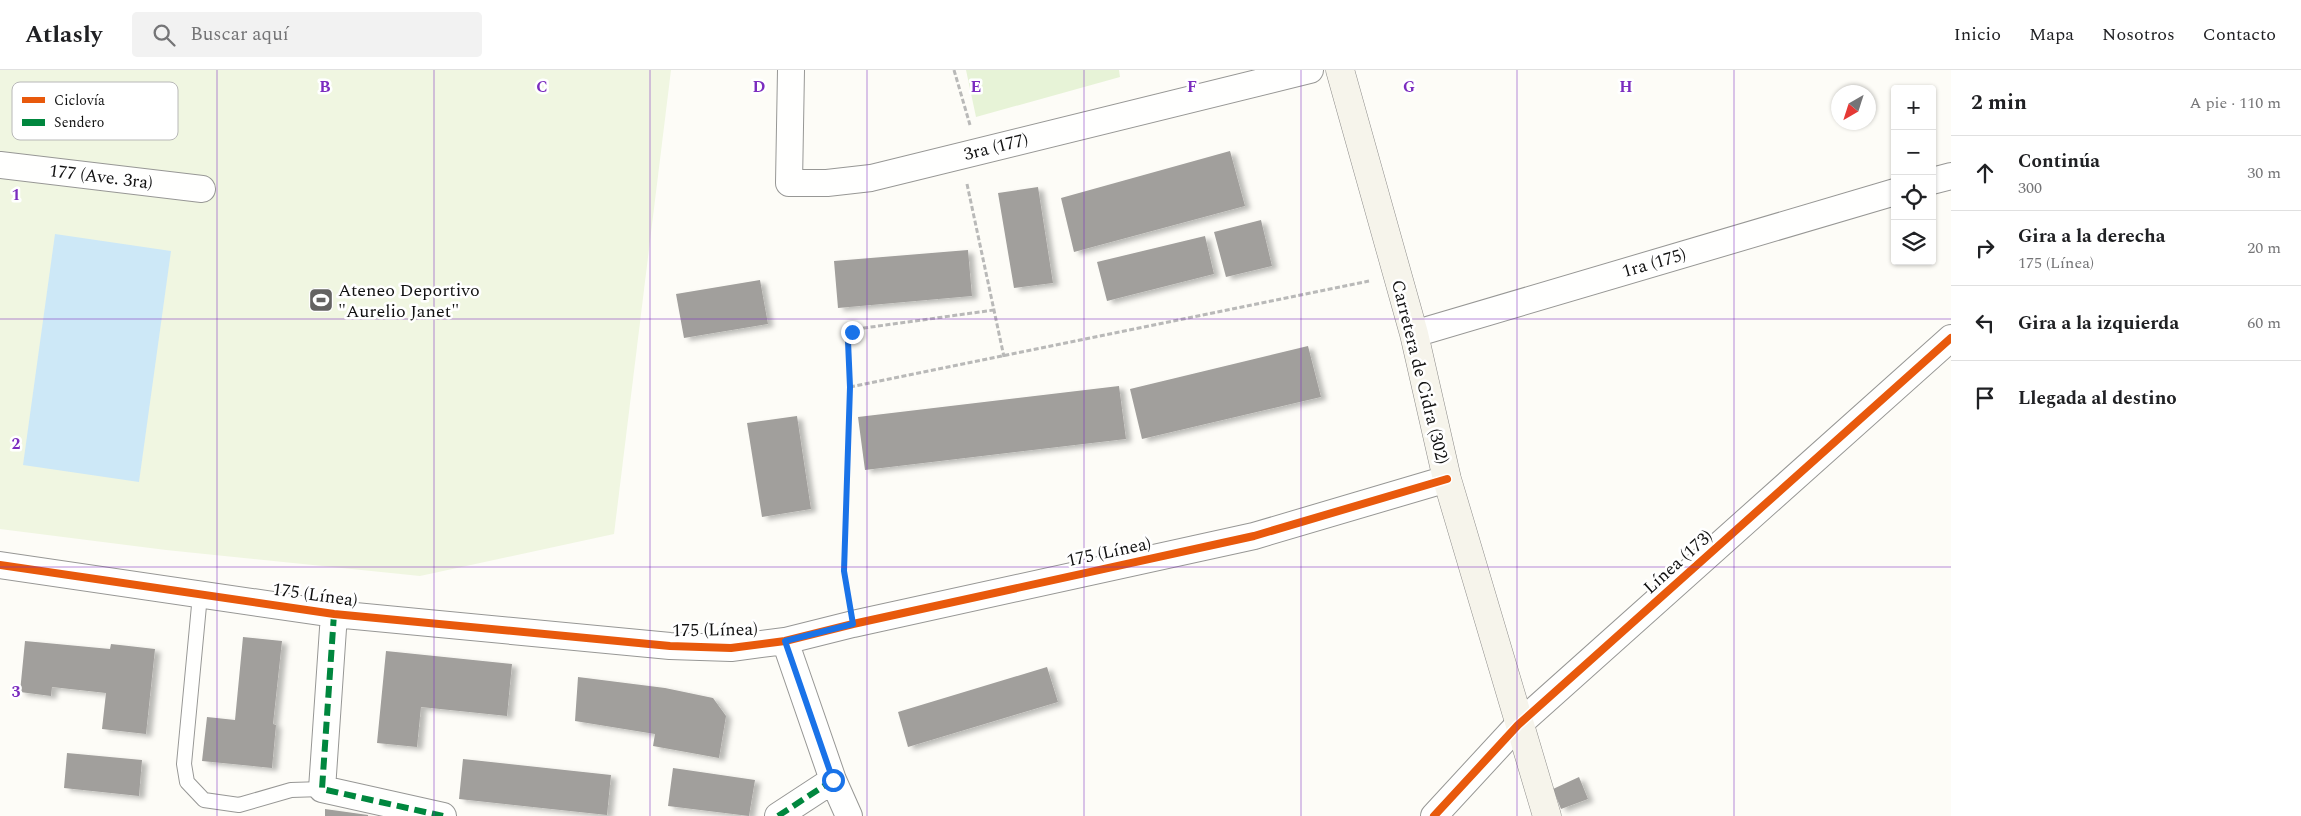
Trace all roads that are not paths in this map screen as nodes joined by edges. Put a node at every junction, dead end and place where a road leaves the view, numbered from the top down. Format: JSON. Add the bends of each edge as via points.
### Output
{"nodes":[{"id":1,"x":791,"y":70,"type":"edge"},
{"id":2,"x":1310,"y":70,"type":"edge"},
{"id":3,"x":1340,"y":70,"type":"edge"},
{"id":4,"x":0,"y":165,"type":"edge"},
{"id":5,"x":1951,"y":176,"type":"edge"},
{"id":6,"x":1936,"y":181,"type":"edge"},
{"id":7,"x":202,"y":189,"type":"dead end"},
{"id":8,"x":1891,"y":193,"type":"edge"},
{"id":9,"x":1414,"y":334,"type":"junction"},
{"id":10,"x":1951,"y":338,"type":"edge"},
{"id":11,"x":1447,"y":479,"type":"junction"},
{"id":12,"x":0,"y":565,"type":"edge"},
{"id":13,"x":200,"y":594,"type":"junction"},
{"id":14,"x":334,"y":614,"type":"junction"},
{"id":15,"x":785,"y":641,"type":"junction"},
{"id":16,"x":1518,"y":726,"type":"junction"},
{"id":17,"x":833,"y":780,"type":"junction"},
{"id":18,"x":322,"y":789,"type":"junction"},
{"id":19,"x":443,"y":816,"type":"edge"},
{"id":20,"x":778,"y":816,"type":"edge"},
{"id":21,"x":849,"y":816,"type":"edge"},
{"id":22,"x":1434,"y":816,"type":"edge"},
{"id":23,"x":1547,"y":816,"type":"edge"}],
"edges":[{"from":1,"to":2,"type":"street","name":"3ra (177)","via":[[790,183],[871,178]]},
{"from":3,"to":9,"type":"main road","name":"Carretera de Cidra (302)"},
{"from":4,"to":7,"type":"street","name":"177 (Ave. 3ra)"},
{"from":5,"to":6,"type":"street"},
{"from":8,"to":9,"type":"street","name":"1ra (175)"},
{"from":9,"to":11,"type":"main road","name":"Carretera de Cidra (302)"},
{"from":10,"to":16,"type":"street","name":"Línea (173)"},
{"from":11,"to":15,"type":"street","name":"175 (Línea)","via":[[1254,536]]},
{"from":11,"to":16,"type":"main road","name":"Carretera de Cidra (302)"},
{"from":12,"to":13,"type":"street","name":"175 (Línea)"},
{"from":13,"to":14,"type":"street","name":"175 (Línea)"},
{"from":13,"to":18,"type":"lane","via":[[184,764],[187,782],[204,800],[239,805],[291,790]]},
{"from":14,"to":15,"type":"street","name":"175 (Línea)","via":[[670,646],[731,648]]},
{"from":14,"to":18,"type":"street"},
{"from":15,"to":17,"type":"street"},
{"from":16,"to":22,"type":"street","name":"Línea (173)"},
{"from":16,"to":23,"type":"main road","name":"Carretera de Cidra (302)"},
{"from":17,"to":20,"type":"street"},
{"from":17,"to":21,"type":"street"},
{"from":18,"to":19,"type":"street"}]}
